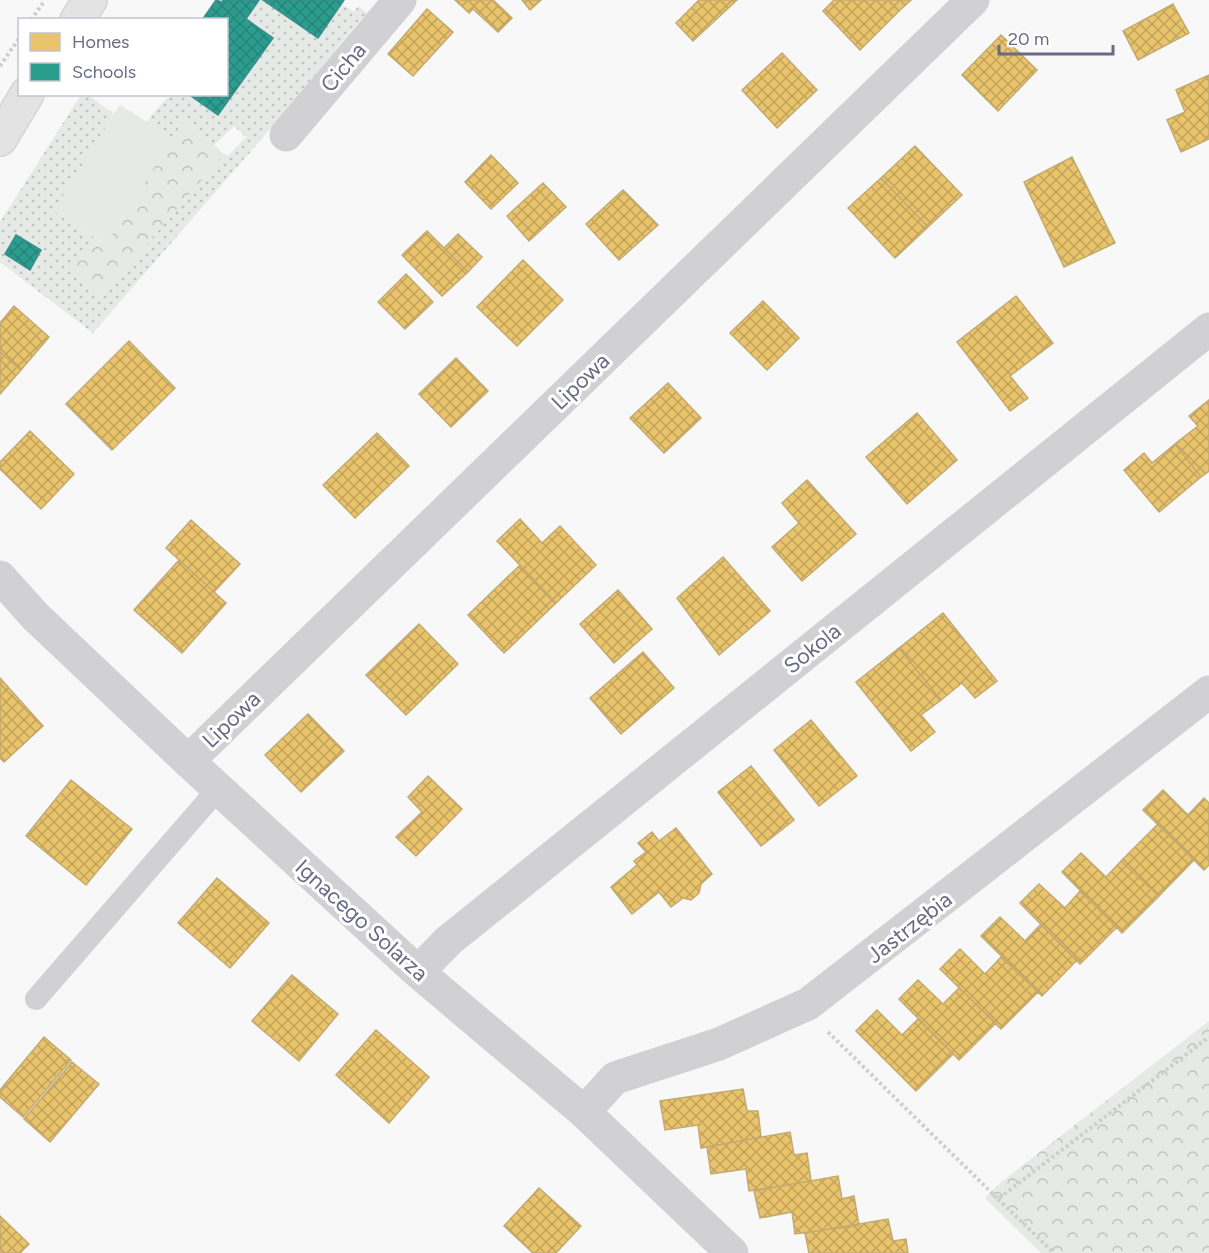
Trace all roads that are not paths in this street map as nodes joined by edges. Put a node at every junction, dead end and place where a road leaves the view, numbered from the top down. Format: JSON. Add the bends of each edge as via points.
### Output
{"nodes":[{"id":1,"x":90,"y":0,"type":"edge"},
{"id":2,"x":400,"y":0,"type":"edge"},
{"id":3,"x":973,"y":0,"type":"edge"},
{"id":4,"x":78,"y":18,"type":"edge"},
{"id":5,"x":26,"y":96,"type":"edge"},
{"id":6,"x":286,"y":135,"type":"dead end"},
{"id":7,"x":0,"y":139,"type":"edge"},
{"id":8,"x":1209,"y":329,"type":"edge"},
{"id":9,"x":0,"y":577,"type":"edge"},
{"id":10,"x":1209,"y":692,"type":"edge"},
{"id":11,"x":188,"y":761,"type":"junction"},
{"id":12,"x":218,"y":789,"type":"junction"},
{"id":13,"x":418,"y":972,"type":"junction"},
{"id":14,"x":36,"y":999,"type":"dead end"},
{"id":15,"x":584,"y":1112,"type":"junction"},
{"id":16,"x":732,"y":1253,"type":"edge"}],
"edges":[{"from":1,"to":4,"type":"street"},
{"from":2,"to":6,"type":"street","name":"Cicha"},
{"from":3,"to":11,"type":"street","name":"Lipowa"},
{"from":5,"to":7,"type":"street"},
{"from":8,"to":13,"type":"street","name":"Sokola","via":[[448,941]]},
{"from":9,"to":11,"type":"street","name":"Ignacego Solarza","via":[[35,616]]},
{"from":10,"to":15,"type":"street","name":"Jastrzębia","via":[[808,1004],[719,1044],[615,1078]]},
{"from":11,"to":12,"type":"street","name":"Ignacego Solarza"},
{"from":12,"to":13,"type":"street","name":"Ignacego Solarza"},
{"from":12,"to":14,"type":"lane"},
{"from":13,"to":15,"type":"street","name":"Ignacego Solarza"},
{"from":15,"to":16,"type":"street","name":"Ignacego Solarza"}]}
